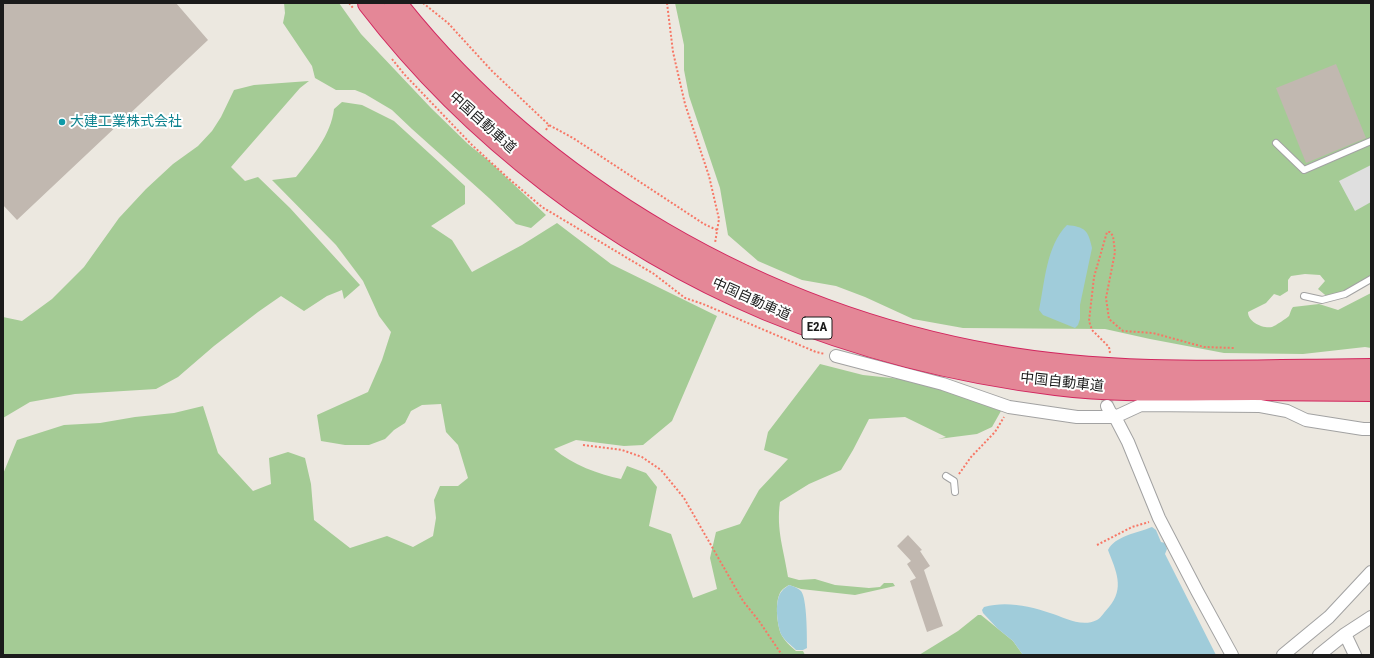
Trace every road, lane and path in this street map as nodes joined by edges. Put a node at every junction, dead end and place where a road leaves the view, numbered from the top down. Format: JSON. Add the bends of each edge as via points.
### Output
{"nodes":[{"id":1,"x":369,"y":3,"type":"edge"},
{"id":2,"x":395,"y":3,"type":"edge"},
{"id":3,"x":423,"y":3,"type":"edge"},
{"id":4,"x":668,"y":3,"type":"edge"},
{"id":5,"x":549,"y":125,"type":"junction"},
{"id":6,"x":546,"y":130,"type":"dead end"},
{"id":7,"x":1371,"y":141,"type":"edge"},
{"id":8,"x":1276,"y":143,"type":"dead end"},
{"id":9,"x":511,"y":175,"type":"dead end"},
{"id":10,"x":508,"y":178,"type":"dead end"},
{"id":11,"x":717,"y":230,"type":"junction"},
{"id":12,"x":715,"y":244,"type":"dead end"},
{"id":13,"x":1371,"y":279,"type":"edge"},
{"id":14,"x":1304,"y":296,"type":"dead end"},
{"id":15,"x":706,"y":298,"type":"dead end"},
{"id":16,"x":703,"y":304,"type":"dead end"},
{"id":17,"x":1234,"y":348,"type":"dead end"},
{"id":18,"x":1110,"y":354,"type":"tunnel mouth"},
{"id":19,"x":836,"y":356,"type":"dead end"},
{"id":20,"x":1371,"y":370,"type":"edge"},
{"id":21,"x":1371,"y":390,"type":"edge"},
{"id":22,"x":1107,"y":406,"type":"tunnel mouth"},
{"id":23,"x":1009,"y":407,"type":"junction"},
{"id":24,"x":1115,"y":417,"type":"junction"},
{"id":25,"x":1371,"y":429,"type":"edge"},
{"id":26,"x":583,"y":445,"type":"dead end"},
{"id":27,"x":946,"y":476,"type":"dead end"},
{"id":28,"x":954,"y":481,"type":"junction"},
{"id":29,"x":955,"y":492,"type":"dead end"},
{"id":30,"x":1159,"y":518,"type":"junction"},
{"id":31,"x":1097,"y":545,"type":"dead end"},
{"id":32,"x":1371,"y":572,"type":"edge"},
{"id":33,"x":1371,"y":617,"type":"edge"},
{"id":34,"x":1345,"y":634,"type":"junction"},
{"id":35,"x":782,"y":655,"type":"edge"},
{"id":36,"x":1232,"y":655,"type":"edge"},
{"id":37,"x":1283,"y":655,"type":"edge"},
{"id":38,"x":1319,"y":655,"type":"edge"},
{"id":39,"x":1355,"y":655,"type":"edge"}],
"edges":[{"from":1,"to":21,"type":"highway","name":"中国自動車道","number":"E2A","via":[[427,72],[512,152],[559,189],[656,253],[767,308],[881,348],[941,364],[1007,377],[1116,389]]},
{"from":2,"to":20,"type":"highway","name":"中国自動車道","number":"E2A","via":[[442,58],[478,94],[571,173],[670,238],[775,291],[880,328],[996,356],[1058,364],[1173,372]]},
{"from":3,"to":5,"type":"path","via":[[448,23],[492,71]]},
{"from":4,"to":11,"type":"path","via":[[673,52],[685,104],[719,219]]},
{"from":5,"to":6,"type":"path"},
{"from":5,"to":11,"type":"path","via":[[574,138]]},
{"from":7,"to":8,"type":"lane","via":[[1304,170]]},
{"from":9,"to":10,"type":"path"},
{"from":11,"to":12,"type":"path"},
{"from":13,"to":14,"type":"lane","via":[[1345,294],[1322,300]]},
{"from":15,"to":16,"type":"path"},
{"from":17,"to":18,"type":"path","via":[[1204,347],[1153,333],[1123,331],[1109,319],[1106,298],[1115,252],[1113,236],[1107,232],[1094,277],[1089,321],[1092,330],[1109,347]]},
{"from":19,"to":23,"type":"street","via":[[943,384]]},
{"from":22,"to":24,"type":"street"},
{"from":23,"to":24,"type":"street","via":[[1077,417]]},
{"from":23,"to":28,"type":"path","via":[[995,432],[971,457]]},
{"from":24,"to":25,"type":"street","via":[[1141,405],[1260,406],[1287,411],[1306,420]]},
{"from":24,"to":30,"type":"street"},
{"from":26,"to":35,"type":"path","via":[[622,450],[642,456],[661,470],[684,498],[743,601]]},
{"from":27,"to":28,"type":"lane"},
{"from":28,"to":29,"type":"lane"},
{"from":30,"to":31,"type":"path","via":[[1132,527]]},
{"from":30,"to":36,"type":"street"},
{"from":32,"to":37,"type":"street","via":[[1329,617]]},
{"from":33,"to":34,"type":"street"},
{"from":34,"to":38,"type":"street"},
{"from":34,"to":39,"type":"street"}]}
